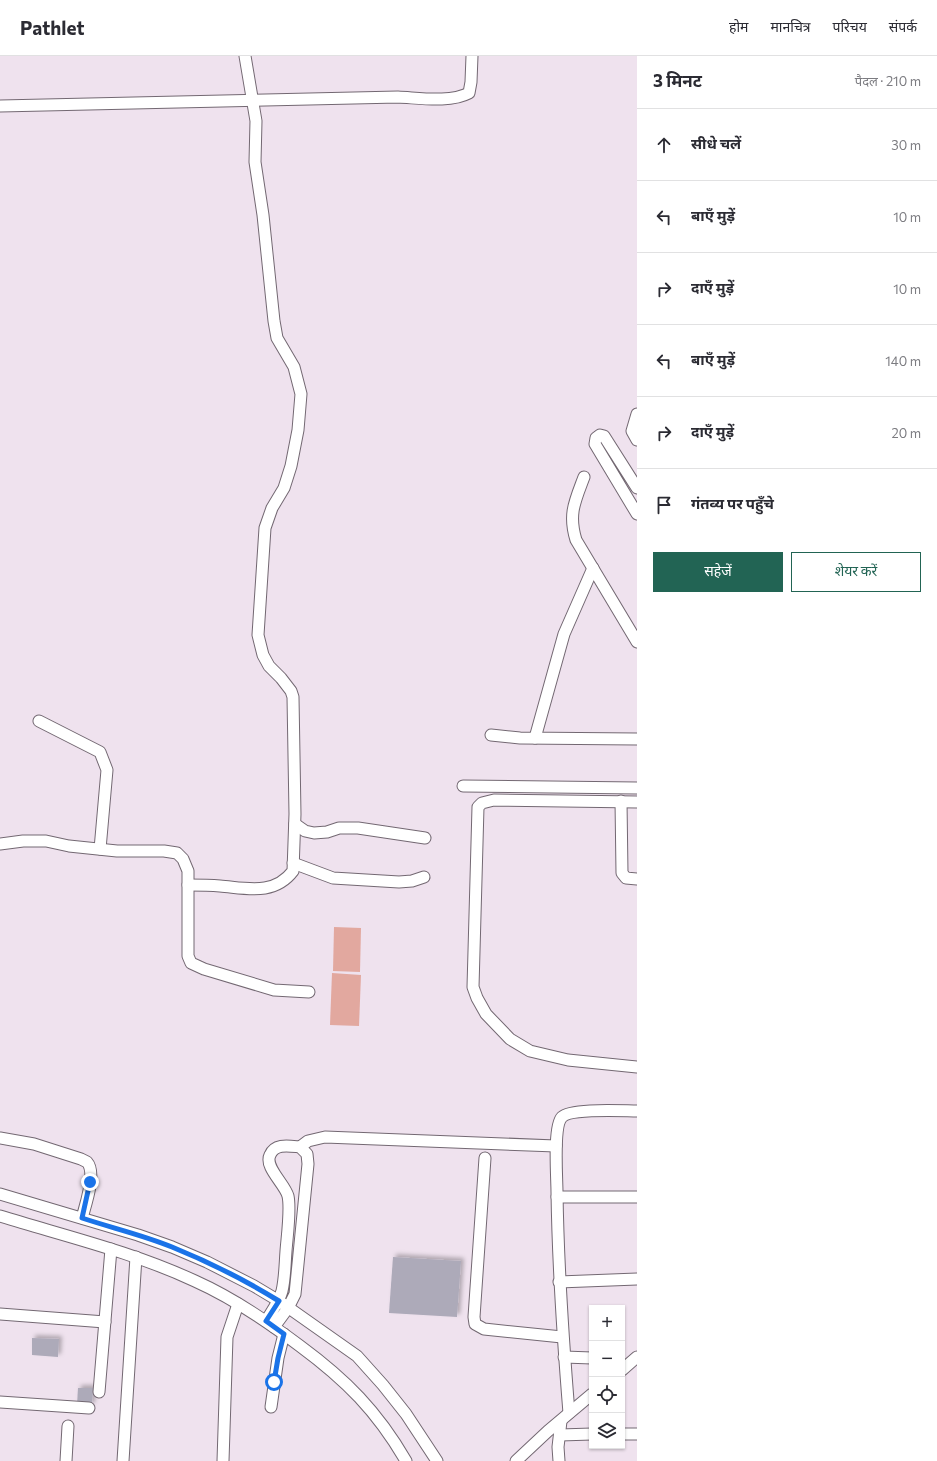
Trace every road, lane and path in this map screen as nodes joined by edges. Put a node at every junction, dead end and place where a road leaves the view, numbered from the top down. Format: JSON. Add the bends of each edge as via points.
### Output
{"nodes":[{"id":1,"x":246,"y":56,"type":"edge"},
{"id":2,"x":472,"y":56,"type":"edge"},
{"id":3,"x":253,"y":100,"type":"junction"},
{"id":4,"x":0,"y":106,"type":"edge"},
{"id":5,"x":637,"y":414,"type":"edge"},
{"id":6,"x":637,"y":440,"type":"edge"},
{"id":7,"x":584,"y":477,"type":"dead end"},
{"id":8,"x":637,"y":488,"type":"edge"},
{"id":9,"x":637,"y":514,"type":"edge"},
{"id":10,"x":593,"y":568,"type":"junction"},
{"id":11,"x":637,"y":642,"type":"edge"},
{"id":12,"x":39,"y":722,"type":"dead end"},
{"id":13,"x":491,"y":735,"type":"dead end"},
{"id":14,"x":535,"y":738,"type":"junction"},
{"id":15,"x":637,"y":739,"type":"edge"},
{"id":16,"x":463,"y":786,"type":"dead end"},
{"id":17,"x":637,"y":788,"type":"edge"},
{"id":18,"x":621,"y":802,"type":"junction"},
{"id":19,"x":637,"y":802,"type":"edge"},
{"id":20,"x":295,"y":824,"type":"junction"},
{"id":21,"x":425,"y":838,"type":"dead end"},
{"id":22,"x":0,"y":844,"type":"edge"},
{"id":23,"x":100,"y":849,"type":"junction"},
{"id":24,"x":293,"y":863,"type":"junction"},
{"id":25,"x":424,"y":877,"type":"dead end"},
{"id":26,"x":637,"y":878,"type":"edge"},
{"id":27,"x":188,"y":885,"type":"junction"},
{"id":28,"x":310,"y":992,"type":"dead end"},
{"id":29,"x":637,"y":1067,"type":"edge"},
{"id":30,"x":637,"y":1111,"type":"edge"},
{"id":31,"x":0,"y":1138,"type":"edge"},
{"id":32,"x":556,"y":1146,"type":"junction"},
{"id":33,"x":300,"y":1147,"type":"junction"},
{"id":34,"x":485,"y":1158,"type":"dead end"},
{"id":35,"x":0,"y":1194,"type":"edge"},
{"id":36,"x":557,"y":1197,"type":"junction"},
{"id":37,"x":637,"y":1197,"type":"edge"},
{"id":38,"x":0,"y":1216,"type":"edge"},
{"id":39,"x":82,"y":1218,"type":"junction"},
{"id":40,"x":111,"y":1249,"type":"junction"},
{"id":41,"x":136,"y":1258,"type":"junction"},
{"id":42,"x":637,"y":1279,"type":"edge"},
{"id":43,"x":559,"y":1282,"type":"junction"},
{"id":44,"x":238,"y":1304,"type":"junction"},
{"id":45,"x":283,"y":1304,"type":"junction"},
{"id":46,"x":0,"y":1314,"type":"edge"},
{"id":47,"x":105,"y":1322,"type":"junction"},
{"id":48,"x":270,"y":1324,"type":"junction"},
{"id":49,"x":284,"y":1334,"type":"junction"},
{"id":50,"x":562,"y":1337,"type":"junction"},
{"id":51,"x":564,"y":1357,"type":"junction"},
{"id":52,"x":589,"y":1358,"type":"edge"},
{"id":53,"x":636,"y":1358,"type":"edge"},
{"id":54,"x":625,"y":1359,"type":"edge"},
{"id":55,"x":625,"y":1367,"type":"edge"},
{"id":56,"x":99,"y":1392,"type":"dead end"},
{"id":57,"x":589,"y":1397,"type":"edge"},
{"id":58,"x":0,"y":1402,"type":"edge"},
{"id":59,"x":271,"y":1407,"type":"dead end"},
{"id":60,"x":89,"y":1408,"type":"dead end"},
{"id":61,"x":565,"y":1417,"type":"junction"},
{"id":62,"x":68,"y":1426,"type":"dead end"},
{"id":63,"x":589,"y":1434,"type":"edge"},
{"id":64,"x":625,"y":1434,"type":"edge"},
{"id":65,"x":637,"y":1434,"type":"edge"},
{"id":66,"x":560,"y":1435,"type":"junction"},
{"id":67,"x":66,"y":1461,"type":"edge"},
{"id":68,"x":123,"y":1461,"type":"edge"},
{"id":69,"x":223,"y":1461,"type":"edge"},
{"id":70,"x":406,"y":1461,"type":"edge"},
{"id":71,"x":437,"y":1461,"type":"edge"},
{"id":72,"x":516,"y":1461,"type":"edge"},
{"id":73,"x":559,"y":1461,"type":"edge"}],
"edges":[{"from":1,"to":3,"type":"street"},
{"from":2,"to":3,"type":"street","via":[[472,82],[469,93],[449,99],[398,97]]},
{"from":3,"to":4,"type":"street"},
{"from":3,"to":20,"type":"street","via":[[256,121],[255,162],[274,321],[277,338],[294,367],[300,394],[298,430],[291,466],[284,488],[272,508],[265,528],[258,635],[269,666],[293,696]]},
{"from":5,"to":6,"type":"street","via":[[632,430]]},
{"from":7,"to":10,"type":"street","via":[[574,504],[572,527],[576,540]]},
{"from":8,"to":9,"type":"street","via":[[604,436],[596,438],[595,444]]},
{"from":10,"to":11,"type":"street"},
{"from":10,"to":14,"type":"street","via":[[564,634]]},
{"from":12,"to":23,"type":"street","via":[[100,752],[107,770]]},
{"from":13,"to":14,"type":"street"},
{"from":14,"to":15,"type":"street"},
{"from":16,"to":17,"type":"street"},
{"from":18,"to":19,"type":"street"},
{"from":18,"to":26,"type":"street","via":[[622,873],[626,878]]},
{"from":18,"to":29,"type":"street","via":[[494,800],[482,803],[478,807],[473,988],[486,1014],[510,1039],[530,1051],[568,1060]]},
{"from":20,"to":21,"type":"street","via":[[314,833],[340,828],[358,828]]},
{"from":20,"to":24,"type":"street"},
{"from":22,"to":23,"type":"street","via":[[46,841]]},
{"from":23,"to":27,"type":"street","via":[[164,850],[177,853],[188,871]]},
{"from":24,"to":25,"type":"street","via":[[333,878],[399,882]]},
{"from":24,"to":27,"type":"street","via":[[293,871],[288,878],[267,888]]},
{"from":27,"to":28,"type":"street","via":[[188,956],[191,963],[274,990]]},
{"from":30,"to":32,"type":"street","via":[[569,1113],[562,1117],[558,1126]]},
{"from":31,"to":39,"type":"street","via":[[34,1144],[87,1163],[91,1172]]},
{"from":32,"to":33,"type":"street","via":[[325,1138],[308,1141]]},
{"from":32,"to":36,"type":"street"},
{"from":33,"to":45,"type":"street","via":[[307,1154],[308,1164],[295,1294]]},
{"from":33,"to":45,"type":"street","via":[[274,1148],[268,1160],[288,1197]]},
{"from":34,"to":50,"type":"street","via":[[475,1324],[484,1329]]},
{"from":35,"to":39,"type":"street"},
{"from":36,"to":37,"type":"street"},
{"from":36,"to":43,"type":"street"},
{"from":38,"to":40,"type":"street"},
{"from":39,"to":45,"type":"street","via":[[172,1247],[254,1286]]},
{"from":40,"to":41,"type":"street"},
{"from":40,"to":47,"type":"street"},
{"from":41,"to":44,"type":"street","via":[[196,1281]]},
{"from":41,"to":68,"type":"street"},
{"from":42,"to":43,"type":"street"},
{"from":43,"to":50,"type":"street"},
{"from":44,"to":48,"type":"street"},
{"from":44,"to":69,"type":"street","via":[[227,1337]]},
{"from":45,"to":48,"type":"street"},
{"from":45,"to":71,"type":"street","via":[[357,1356],[406,1414]]},
{"from":46,"to":47,"type":"street"},
{"from":47,"to":56,"type":"street"},
{"from":48,"to":49,"type":"street"},
{"from":49,"to":59,"type":"street"},
{"from":49,"to":70,"type":"street","via":[[323,1363],[355,1392],[376,1416]]},
{"from":50,"to":51,"type":"street"},
{"from":51,"to":52,"type":"street"},
{"from":51,"to":61,"type":"street"},
{"from":53,"to":54,"type":"street"},
{"from":53,"to":55,"type":"street"},
{"from":57,"to":61,"type":"street"},
{"from":58,"to":60,"type":"street"},
{"from":61,"to":66,"type":"street"},
{"from":61,"to":72,"type":"street"},
{"from":62,"to":67,"type":"street"},
{"from":63,"to":66,"type":"street"},
{"from":64,"to":65,"type":"street"},
{"from":66,"to":73,"type":"street"}]}
